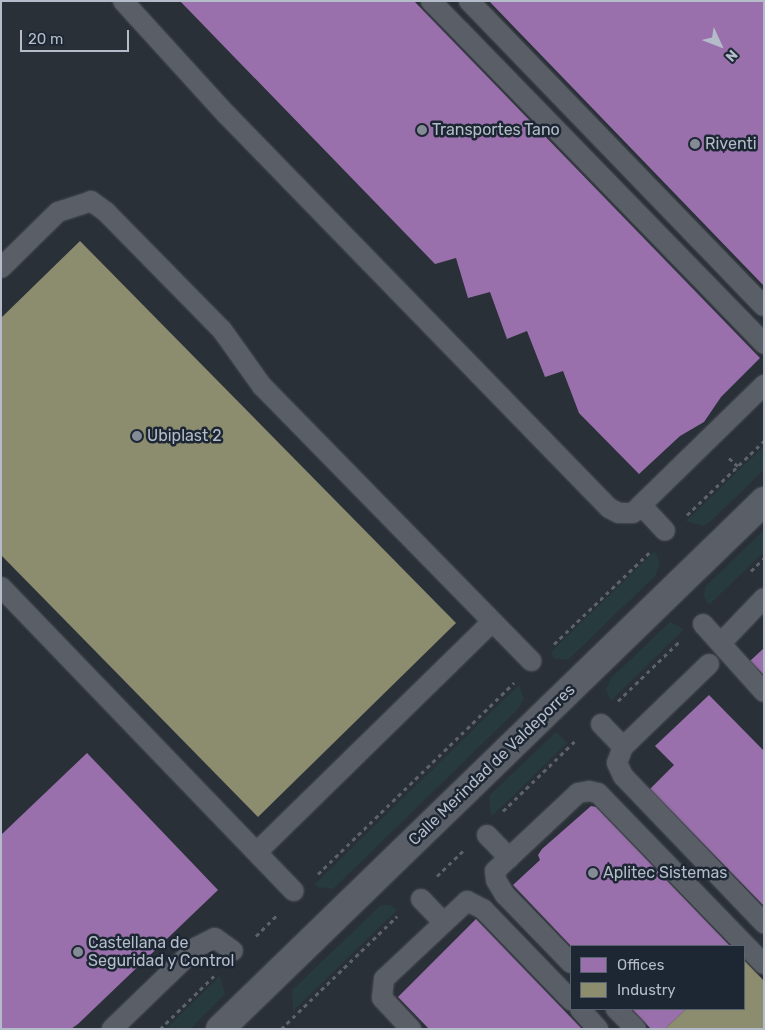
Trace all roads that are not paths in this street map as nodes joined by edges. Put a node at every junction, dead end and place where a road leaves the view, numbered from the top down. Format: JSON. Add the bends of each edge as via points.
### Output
{"nodes":[{"id":1,"x":123,"y":1,"type":"edge"},
{"id":2,"x":431,"y":1,"type":"edge"},
{"id":3,"x":469,"y":1,"type":"edge"},
{"id":4,"x":1,"y":268,"type":"edge"},
{"id":5,"x":764,"y":306,"type":"edge"},
{"id":6,"x":764,"y":344,"type":"edge"},
{"id":7,"x":764,"y":385,"type":"edge"},
{"id":8,"x":764,"y":501,"type":"edge"},
{"id":9,"x":641,"y":505,"type":"junction"},
{"id":10,"x":673,"y":525,"type":"road end"},
{"id":11,"x":1,"y":587,"type":"edge"},
{"id":12,"x":764,"y":598,"type":"edge"},
{"id":13,"x":492,"y":622,"type":"junction"},
{"id":14,"x":704,"y":624,"type":"dead end"},
{"id":15,"x":721,"y":643,"type":"junction"},
{"id":16,"x":531,"y":661,"type":"dead end"},
{"id":17,"x":709,"y":664,"type":"dead end"},
{"id":18,"x":764,"y":692,"type":"edge"},
{"id":19,"x":598,"y":722,"type":"road end"},
{"id":20,"x":623,"y":748,"type":"junction"},
{"id":21,"x":487,"y":834,"type":"dead end"},
{"id":22,"x":257,"y":852,"type":"junction"},
{"id":23,"x":509,"y":858,"type":"junction"},
{"id":24,"x":303,"y":886,"type":"road end"},
{"id":25,"x":419,"y":896,"type":"road end"},
{"id":26,"x":442,"y":922,"type":"junction"},
{"id":27,"x":764,"y":924,"type":"edge"},
{"id":28,"x":240,"y":947,"type":"road end"},
{"id":29,"x":570,"y":961,"type":"edge"},
{"id":30,"x":764,"y":964,"type":"edge"},
{"id":31,"x":570,"y":999,"type":"edge"},
{"id":32,"x":581,"y":1010,"type":"edge"},
{"id":33,"x":617,"y":1010,"type":"edge"},
{"id":34,"x":112,"y":1029,"type":"edge"},
{"id":35,"x":220,"y":1029,"type":"edge"},
{"id":36,"x":411,"y":1029,"type":"edge"},
{"id":37,"x":598,"y":1029,"type":"edge"},
{"id":38,"x":636,"y":1029,"type":"edge"}],
"edges":[{"from":1,"to":9,"type":"lane","via":[[226,114],[609,508],[619,513],[632,512]]},
{"from":2,"to":6,"type":"lane"},
{"from":3,"to":5,"type":"lane"},
{"from":4,"to":13,"type":"lane","via":[[58,212],[91,201],[106,212],[222,330],[262,386]]},
{"from":7,"to":9,"type":"lane"},
{"from":8,"to":35,"type":"street","name":"Calle Merindad de Valdeporres"},
{"from":9,"to":10,"type":"lane"},
{"from":11,"to":22,"type":"lane"},
{"from":12,"to":15,"type":"lane"},
{"from":13,"to":16,"type":"lane"},
{"from":13,"to":22,"type":"lane"},
{"from":14,"to":15,"type":"lane"},
{"from":15,"to":18,"type":"lane"},
{"from":17,"to":20,"type":"lane"},
{"from":19,"to":20,"type":"lane"},
{"from":20,"to":27,"type":"lane","via":[[617,763],[623,776]]},
{"from":21,"to":23,"type":"lane"},
{"from":22,"to":24,"type":"lane"},
{"from":23,"to":29,"type":"lane","via":[[495,871],[500,888]]},
{"from":23,"to":30,"type":"lane","via":[[578,793],[598,793]]},
{"from":25,"to":26,"type":"lane"},
{"from":26,"to":31,"type":"lane","via":[[458,906],[467,901],[474,903]]},
{"from":26,"to":36,"type":"lane","via":[[384,980],[382,998]]},
{"from":28,"to":34,"type":"lane","via":[[215,938],[197,947]]},
{"from":32,"to":37,"type":"lane"},
{"from":33,"to":38,"type":"lane"}]}
